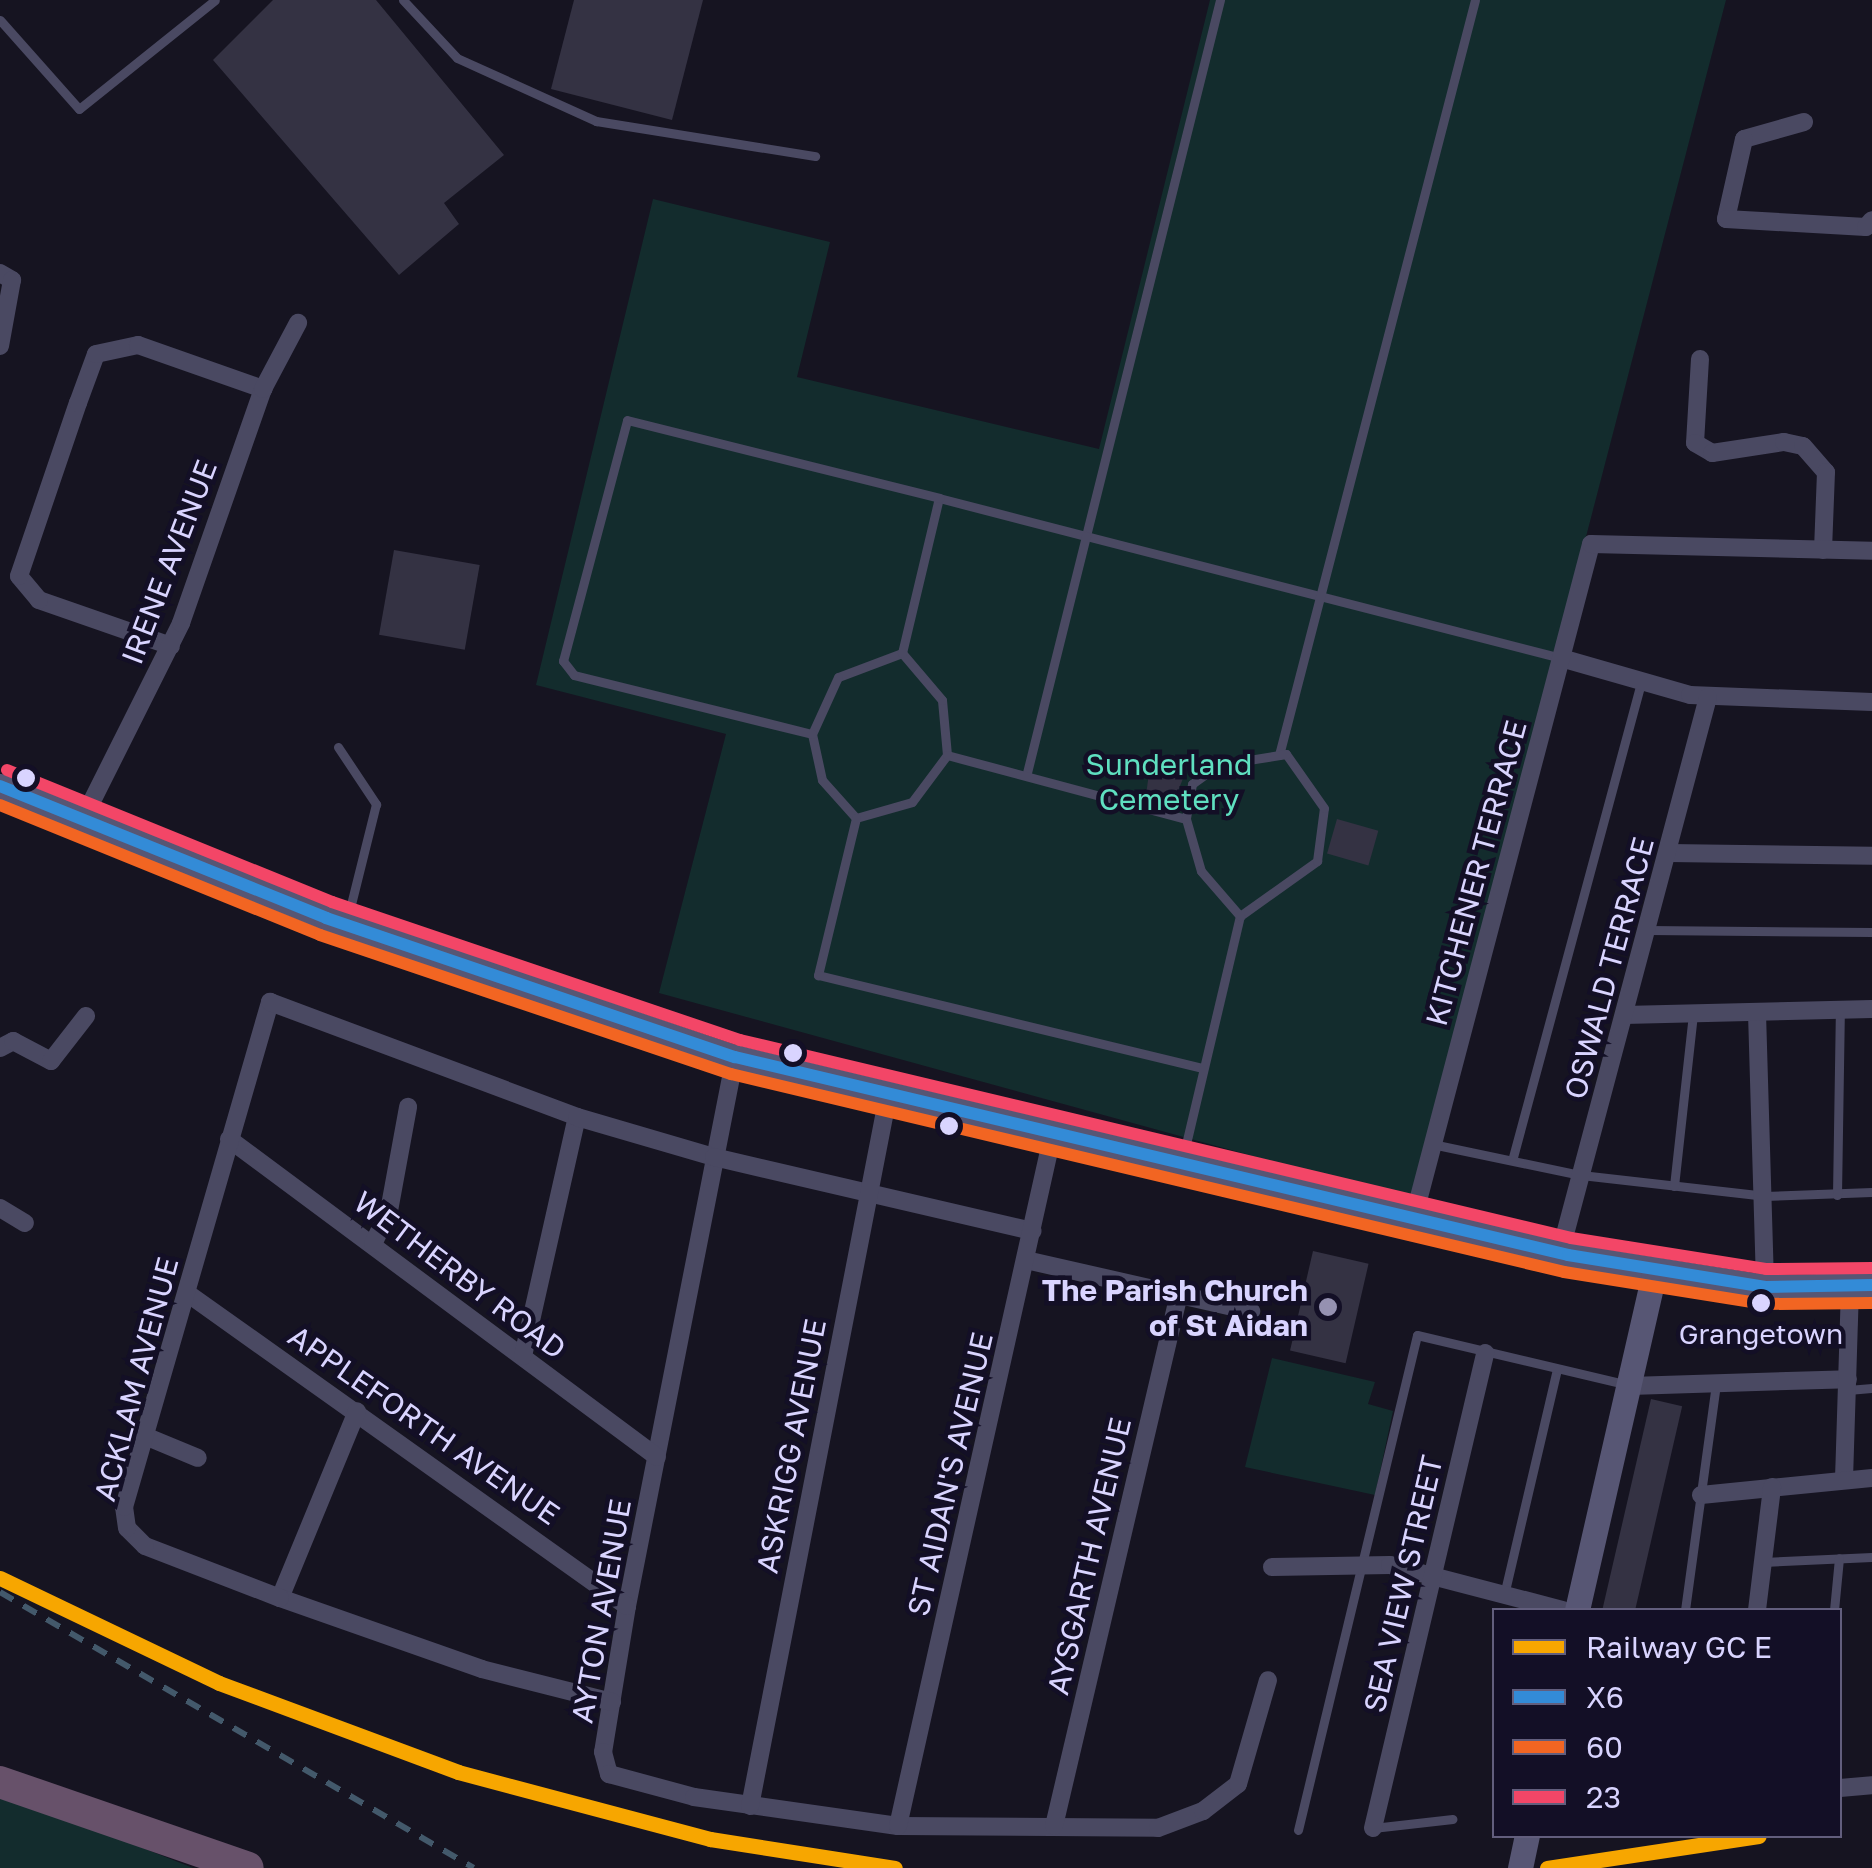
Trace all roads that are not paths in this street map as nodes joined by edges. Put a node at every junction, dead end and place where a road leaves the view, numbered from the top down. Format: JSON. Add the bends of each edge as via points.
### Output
{"nodes":[{"id":1,"x":216,"y":0,"type":"edge"},
{"id":2,"x":404,"y":0,"type":"edge"},
{"id":3,"x":1220,"y":0,"type":"edge"},
{"id":4,"x":1475,"y":0,"type":"edge"},
{"id":5,"x":0,"y":20,"type":"edge"},
{"id":6,"x":1804,"y":122,"type":"dead end"},
{"id":7,"x":815,"y":156,"type":"dead end"},
{"id":8,"x":1872,"y":220,"type":"edge"},
{"id":9,"x":0,"y":273,"type":"edge"},
{"id":10,"x":298,"y":323,"type":"dead end"},
{"id":11,"x":0,"y":346,"type":"edge"},
{"id":12,"x":1700,"y":359,"type":"dead end"},
{"id":13,"x":263,"y":389,"type":"junction"},
{"id":14,"x":940,"y":498,"type":"junction"},
{"id":15,"x":1086,"y":536,"type":"junction"},
{"id":16,"x":1823,"y":550,"type":"junction"},
{"id":17,"x":1872,"y":551,"type":"edge"},
{"id":18,"x":1320,"y":598,"type":"junction"},
{"id":19,"x":170,"y":646,"type":"junction"},
{"id":20,"x":902,"y":652,"type":"junction"},
{"id":21,"x":1561,"y":658,"type":"junction"},
{"id":22,"x":1642,"y":681,"type":"junction"},
{"id":23,"x":1708,"y":697,"type":"junction"},
{"id":24,"x":1872,"y":702,"type":"edge"},
{"id":25,"x":812,"y":734,"type":"junction"},
{"id":26,"x":338,"y":747,"type":"dead end"},
{"id":27,"x":947,"y":755,"type":"junction"},
{"id":28,"x":1279,"y":755,"type":"junction"},
{"id":29,"x":1026,"y":776,"type":"junction"},
{"id":30,"x":0,"y":786,"type":"edge"},
{"id":31,"x":84,"y":817,"type":"junction"},
{"id":32,"x":856,"y":818,"type":"junction"},
{"id":33,"x":1186,"y":819,"type":"junction"},
{"id":34,"x":1669,"y":853,"type":"junction"},
{"id":35,"x":1872,"y":856,"type":"edge"},
{"id":36,"x":1240,"y":916,"type":"junction"},
{"id":37,"x":346,"y":925,"type":"junction"},
{"id":38,"x":1648,"y":930,"type":"junction"},
{"id":39,"x":1872,"y":932,"type":"edge"},
{"id":40,"x":1840,"y":1009,"type":"junction"},
{"id":41,"x":1872,"y":1009,"type":"edge"},
{"id":42,"x":1757,"y":1013,"type":"junction"},
{"id":43,"x":1693,"y":1014,"type":"junction"},
{"id":44,"x":1624,"y":1015,"type":"junction"},
{"id":45,"x":86,"y":1016,"type":"dead end"},
{"id":46,"x":0,"y":1048,"type":"edge"},
{"id":47,"x":735,"y":1058,"type":"junction"},
{"id":48,"x":1203,"y":1068,"type":"junction"},
{"id":49,"x":888,"y":1096,"type":"junction"},
{"id":50,"x":408,"y":1107,"type":"dead end"},
{"id":51,"x":576,"y":1117,"type":"junction"},
{"id":52,"x":1054,"y":1133,"type":"junction"},
{"id":53,"x":229,"y":1139,"type":"junction"},
{"id":54,"x":1432,"y":1144,"type":"junction"},
{"id":55,"x":714,"y":1157,"type":"junction"},
{"id":56,"x":1513,"y":1157,"type":"junction"},
{"id":57,"x":1182,"y":1164,"type":"junction"},
{"id":58,"x":1581,"y":1175,"type":"junction"},
{"id":59,"x":1674,"y":1186,"type":"junction"},
{"id":60,"x":1872,"y":1192,"type":"edge"},
{"id":61,"x":867,"y":1195,"type":"junction"},
{"id":62,"x":1837,"y":1195,"type":"junction"},
{"id":63,"x":1764,"y":1196,"type":"junction"},
{"id":64,"x":0,"y":1208,"type":"edge"},
{"id":65,"x":1414,"y":1216,"type":"junction"},
{"id":66,"x":25,"y":1223,"type":"dead end"},
{"id":67,"x":1033,"y":1231,"type":"junction"},
{"id":68,"x":373,"y":1244,"type":"junction"},
{"id":69,"x":1560,"y":1253,"type":"junction"},
{"id":70,"x":1026,"y":1260,"type":"junction"},
{"id":71,"x":1656,"y":1269,"type":"junction"},
{"id":72,"x":1764,"y":1286,"type":"junction"},
{"id":73,"x":1861,"y":1286,"type":"edge"},
{"id":74,"x":187,"y":1293,"type":"junction"},
{"id":75,"x":1178,"y":1298,"type":"junction"},
{"id":76,"x":1251,"y":1311,"type":"dead end"},
{"id":77,"x":1485,"y":1353,"type":"junction"},
{"id":78,"x":522,"y":1356,"type":"junction"},
{"id":79,"x":1557,"y":1369,"type":"junction"},
{"id":80,"x":1716,"y":1383,"type":"junction"},
{"id":81,"x":1848,"y":1385,"type":"junction"},
{"id":82,"x":1630,"y":1386,"type":"junction"},
{"id":83,"x":1872,"y":1388,"type":"edge"},
{"id":84,"x":358,"y":1411,"type":"junction"},
{"id":85,"x":145,"y":1436,"type":"junction"},
{"id":86,"x":657,"y":1456,"type":"junction"},
{"id":87,"x":198,"y":1458,"type":"dead end"},
{"id":88,"x":1872,"y":1478,"type":"edge"},
{"id":89,"x":1844,"y":1480,"type":"junction"},
{"id":90,"x":1772,"y":1487,"type":"junction"},
{"id":91,"x":1701,"y":1494,"type":"junction"},
{"id":92,"x":1872,"y":1557,"type":"edge"},
{"id":93,"x":1839,"y":1558,"type":"junction"},
{"id":94,"x":1762,"y":1562,"type":"junction"},
{"id":95,"x":1365,"y":1565,"type":"junction"},
{"id":96,"x":1272,"y":1567,"type":"dead end"},
{"id":97,"x":1433,"y":1576,"type":"junction"},
{"id":98,"x":1504,"y":1595,"type":"junction"},
{"id":99,"x":280,"y":1598,"type":"junction"},
{"id":100,"x":627,"y":1606,"type":"junction"},
{"id":101,"x":1555,"y":1608,"type":"edge"},
{"id":102,"x":1577,"y":1608,"type":"edge"},
{"id":103,"x":1686,"y":1608,"type":"edge"},
{"id":104,"x":1757,"y":1608,"type":"edge"},
{"id":105,"x":1834,"y":1608,"type":"edge"},
{"id":106,"x":1268,"y":1680,"type":"dead end"},
{"id":107,"x":612,"y":1702,"type":"junction"},
{"id":108,"x":0,"y":1782,"type":"edge"},
{"id":109,"x":1872,"y":1785,"type":"edge"},
{"id":110,"x":1842,"y":1788,"type":"edge"},
{"id":111,"x":750,"y":1806,"type":"junction"},
{"id":112,"x":1452,"y":1819,"type":"dead end"},
{"id":113,"x":898,"y":1826,"type":"junction"},
{"id":114,"x":1054,"y":1826,"type":"junction"},
{"id":115,"x":1373,"y":1828,"type":"joint"},
{"id":116,"x":1298,"y":1830,"type":"dead end"},
{"id":117,"x":1527,"y":1838,"type":"edge"},
{"id":118,"x":248,"y":1868,"type":"edge"},
{"id":119,"x":1520,"y":1868,"type":"edge"}],
"edges":[{"from":1,"to":5,"type":"lane","via":[[80,109]]},
{"from":2,"to":7,"type":"lane","via":[[457,58],[596,121]]},
{"from":3,"to":15,"type":"lane"},
{"from":4,"to":18,"type":"lane"},
{"from":6,"to":8,"type":"street","via":[[1744,138],[1726,219],[1866,227]]},
{"from":9,"to":11,"type":"street","via":[[12,280]]},
{"from":10,"to":13,"type":"street","name":"IRENE AVENUE"},
{"from":12,"to":16,"type":"street","via":[[1695,444],[1727,453],[1762,444],[1803,446],[1826,472]]},
{"from":13,"to":19,"type":"street","name":"IRENE AVENUE"},
{"from":13,"to":19,"type":"street","via":[[138,345],[96,354],[78,403],[20,576],[40,600]]},
{"from":14,"to":15,"type":"lane"},
{"from":14,"to":20,"type":"lane"},
{"from":14,"to":25,"type":"lane","via":[[628,420],[563,661],[574,675]]},
{"from":15,"to":18,"type":"lane"},
{"from":15,"to":29,"type":"lane"},
{"from":16,"to":17,"type":"street"},
{"from":16,"to":21,"type":"street","name":"KITCHENER TERRACE","via":[[1591,544]]},
{"from":18,"to":21,"type":"lane"},
{"from":18,"to":28,"type":"lane"},
{"from":19,"to":31,"type":"street","name":"IRENE AVENUE"},
{"from":20,"to":25,"type":"lane","via":[[838,677]]},
{"from":20,"to":27,"type":"lane","via":[[942,700]]},
{"from":21,"to":22,"type":"street"},
{"from":21,"to":54,"type":"street","name":"KITCHENER TERRACE"},
{"from":22,"to":23,"type":"street"},
{"from":22,"to":56,"type":"lane"},
{"from":23,"to":24,"type":"street"},
{"from":23,"to":34,"type":"street","name":"OSWALD TERRACE"},
{"from":25,"to":32,"type":"lane","via":[[822,780]]},
{"from":26,"to":37,"type":"lane","via":[[376,804]]},
{"from":27,"to":29,"type":"lane"},
{"from":27,"to":32,"type":"lane","via":[[912,802]]},
{"from":28,"to":33,"type":"lane","via":[[1218,765],[1192,784]]},
{"from":28,"to":36,"type":"lane","via":[[1286,754],[1324,808],[1317,861]]},
{"from":29,"to":33,"type":"lane"},
{"from":30,"to":31,"type":"main road"},
{"from":31,"to":37,"type":"main road"},
{"from":32,"to":48,"type":"lane","via":[[818,975]]},
{"from":33,"to":36,"type":"lane","via":[[1200,872]]},
{"from":34,"to":35,"type":"street"},
{"from":34,"to":38,"type":"street","name":"OSWALD TERRACE"},
{"from":36,"to":48,"type":"lane"},
{"from":37,"to":47,"type":"main road"},
{"from":38,"to":39,"type":"lane"},
{"from":38,"to":44,"type":"street","name":"OSWALD TERRACE"},
{"from":40,"to":41,"type":"street"},
{"from":40,"to":42,"type":"street"},
{"from":40,"to":62,"type":"lane"},
{"from":42,"to":43,"type":"street"},
{"from":42,"to":63,"type":"street"},
{"from":43,"to":44,"type":"street"},
{"from":43,"to":59,"type":"lane"},
{"from":44,"to":58,"type":"street","name":"OSWALD TERRACE"},
{"from":45,"to":46,"type":"street","via":[[51,1061],[12,1042]]},
{"from":47,"to":49,"type":"main road"},
{"from":47,"to":55,"type":"street","name":"AYTON AVENUE"},
{"from":48,"to":57,"type":"lane"},
{"from":49,"to":52,"type":"main road"},
{"from":49,"to":61,"type":"street","name":"ASKRIGG AVENUE"},
{"from":50,"to":68,"type":"street","via":[[390,1211]]},
{"from":51,"to":53,"type":"street","name":"ACKLAM AVENUE","via":[[270,1002]]},
{"from":51,"to":55,"type":"street"},
{"from":51,"to":78,"type":"street"},
{"from":52,"to":57,"type":"main road"},
{"from":52,"to":67,"type":"street","name":"ST AIDAN'S AVENUE"},
{"from":53,"to":68,"type":"street","name":"WETHERBY ROAD"},
{"from":53,"to":74,"type":"street","name":"ACKLAM AVENUE"},
{"from":54,"to":56,"type":"lane"},
{"from":54,"to":65,"type":"street","name":"KITCHENER TERRACE"},
{"from":55,"to":61,"type":"street"},
{"from":55,"to":86,"type":"street","name":"AYTON AVENUE"},
{"from":56,"to":58,"type":"lane"},
{"from":57,"to":65,"type":"main road"},
{"from":58,"to":59,"type":"lane"},
{"from":58,"to":69,"type":"street","name":"OSWALD TERRACE"},
{"from":59,"to":63,"type":"lane"},
{"from":60,"to":62,"type":"lane"},
{"from":61,"to":67,"type":"street"},
{"from":61,"to":111,"type":"street","name":"ASKRIGG AVENUE"},
{"from":62,"to":63,"type":"lane"},
{"from":63,"to":72,"type":"street"},
{"from":64,"to":66,"type":"street"},
{"from":65,"to":69,"type":"main road"},
{"from":67,"to":70,"type":"street","name":"ST AIDAN'S AVENUE"},
{"from":68,"to":78,"type":"street","name":"WETHERBY ROAD"},
{"from":69,"to":71,"type":"main road"},
{"from":70,"to":75,"type":"street"},
{"from":70,"to":113,"type":"street","name":"ST AIDAN'S AVENUE"},
{"from":71,"to":72,"type":"main road"},
{"from":71,"to":82,"type":"main road"},
{"from":72,"to":73,"type":"main road"},
{"from":73,"to":81,"type":"street"},
{"from":74,"to":84,"type":"street","name":"APPLEFORTH AVENUE"},
{"from":74,"to":85,"type":"street","name":"ACKLAM AVENUE"},
{"from":75,"to":76,"type":"street"},
{"from":75,"to":114,"type":"street","name":"AYSGARTH AVENUE"},
{"from":77,"to":79,"type":"lane"},
{"from":77,"to":95,"type":"lane","via":[[1417,1334]]},
{"from":77,"to":97,"type":"street","name":"SEA VIEW STREET"},
{"from":78,"to":86,"type":"street","name":"WETHERBY ROAD"},
{"from":79,"to":82,"type":"lane"},
{"from":79,"to":98,"type":"lane"},
{"from":80,"to":81,"type":"street"},
{"from":80,"to":82,"type":"street"},
{"from":80,"to":91,"type":"lane"},
{"from":81,"to":83,"type":"lane"},
{"from":81,"to":89,"type":"street"},
{"from":82,"to":102,"type":"main road"},
{"from":84,"to":99,"type":"street"},
{"from":84,"to":100,"type":"street","name":"APPLEFORTH AVENUE"},
{"from":85,"to":87,"type":"street"},
{"from":85,"to":99,"type":"street","name":"ACKLAM AVENUE","via":[[124,1507],[127,1528],[145,1546]]},
{"from":86,"to":100,"type":"street","name":"AYTON AVENUE"},
{"from":88,"to":89,"type":"street"},
{"from":89,"to":90,"type":"street"},
{"from":90,"to":91,"type":"street"},
{"from":90,"to":94,"type":"street"},
{"from":91,"to":103,"type":"lane"},
{"from":92,"to":93,"type":"lane"},
{"from":93,"to":94,"type":"lane"},
{"from":93,"to":105,"type":"lane"},
{"from":94,"to":104,"type":"street"},
{"from":95,"to":96,"type":"street"},
{"from":95,"to":97,"type":"street"},
{"from":95,"to":116,"type":"lane"},
{"from":97,"to":98,"type":"street"},
{"from":97,"to":115,"type":"street","name":"SEA VIEW STREET"},
{"from":98,"to":101,"type":"street"},
{"from":99,"to":107,"type":"street","name":"ACKLAM AVENUE","via":[[482,1669]]},
{"from":100,"to":107,"type":"street","name":"AYTON AVENUE"},
{"from":106,"to":114,"type":"street","name":"AYTON AVENUE","via":[[1238,1784],[1203,1811],[1158,1828]]},
{"from":107,"to":111,"type":"street","name":"AYTON AVENUE","via":[[603,1752],[609,1774],[635,1786]]},
{"from":108,"to":118,"type":"highway"},
{"from":109,"to":110,"type":"street"},
{"from":111,"to":113,"type":"street","name":"AYTON AVENUE"},
{"from":112,"to":115,"type":"lane"},
{"from":113,"to":114,"type":"street","name":"AYTON AVENUE"},
{"from":117,"to":119,"type":"main road"}]}
